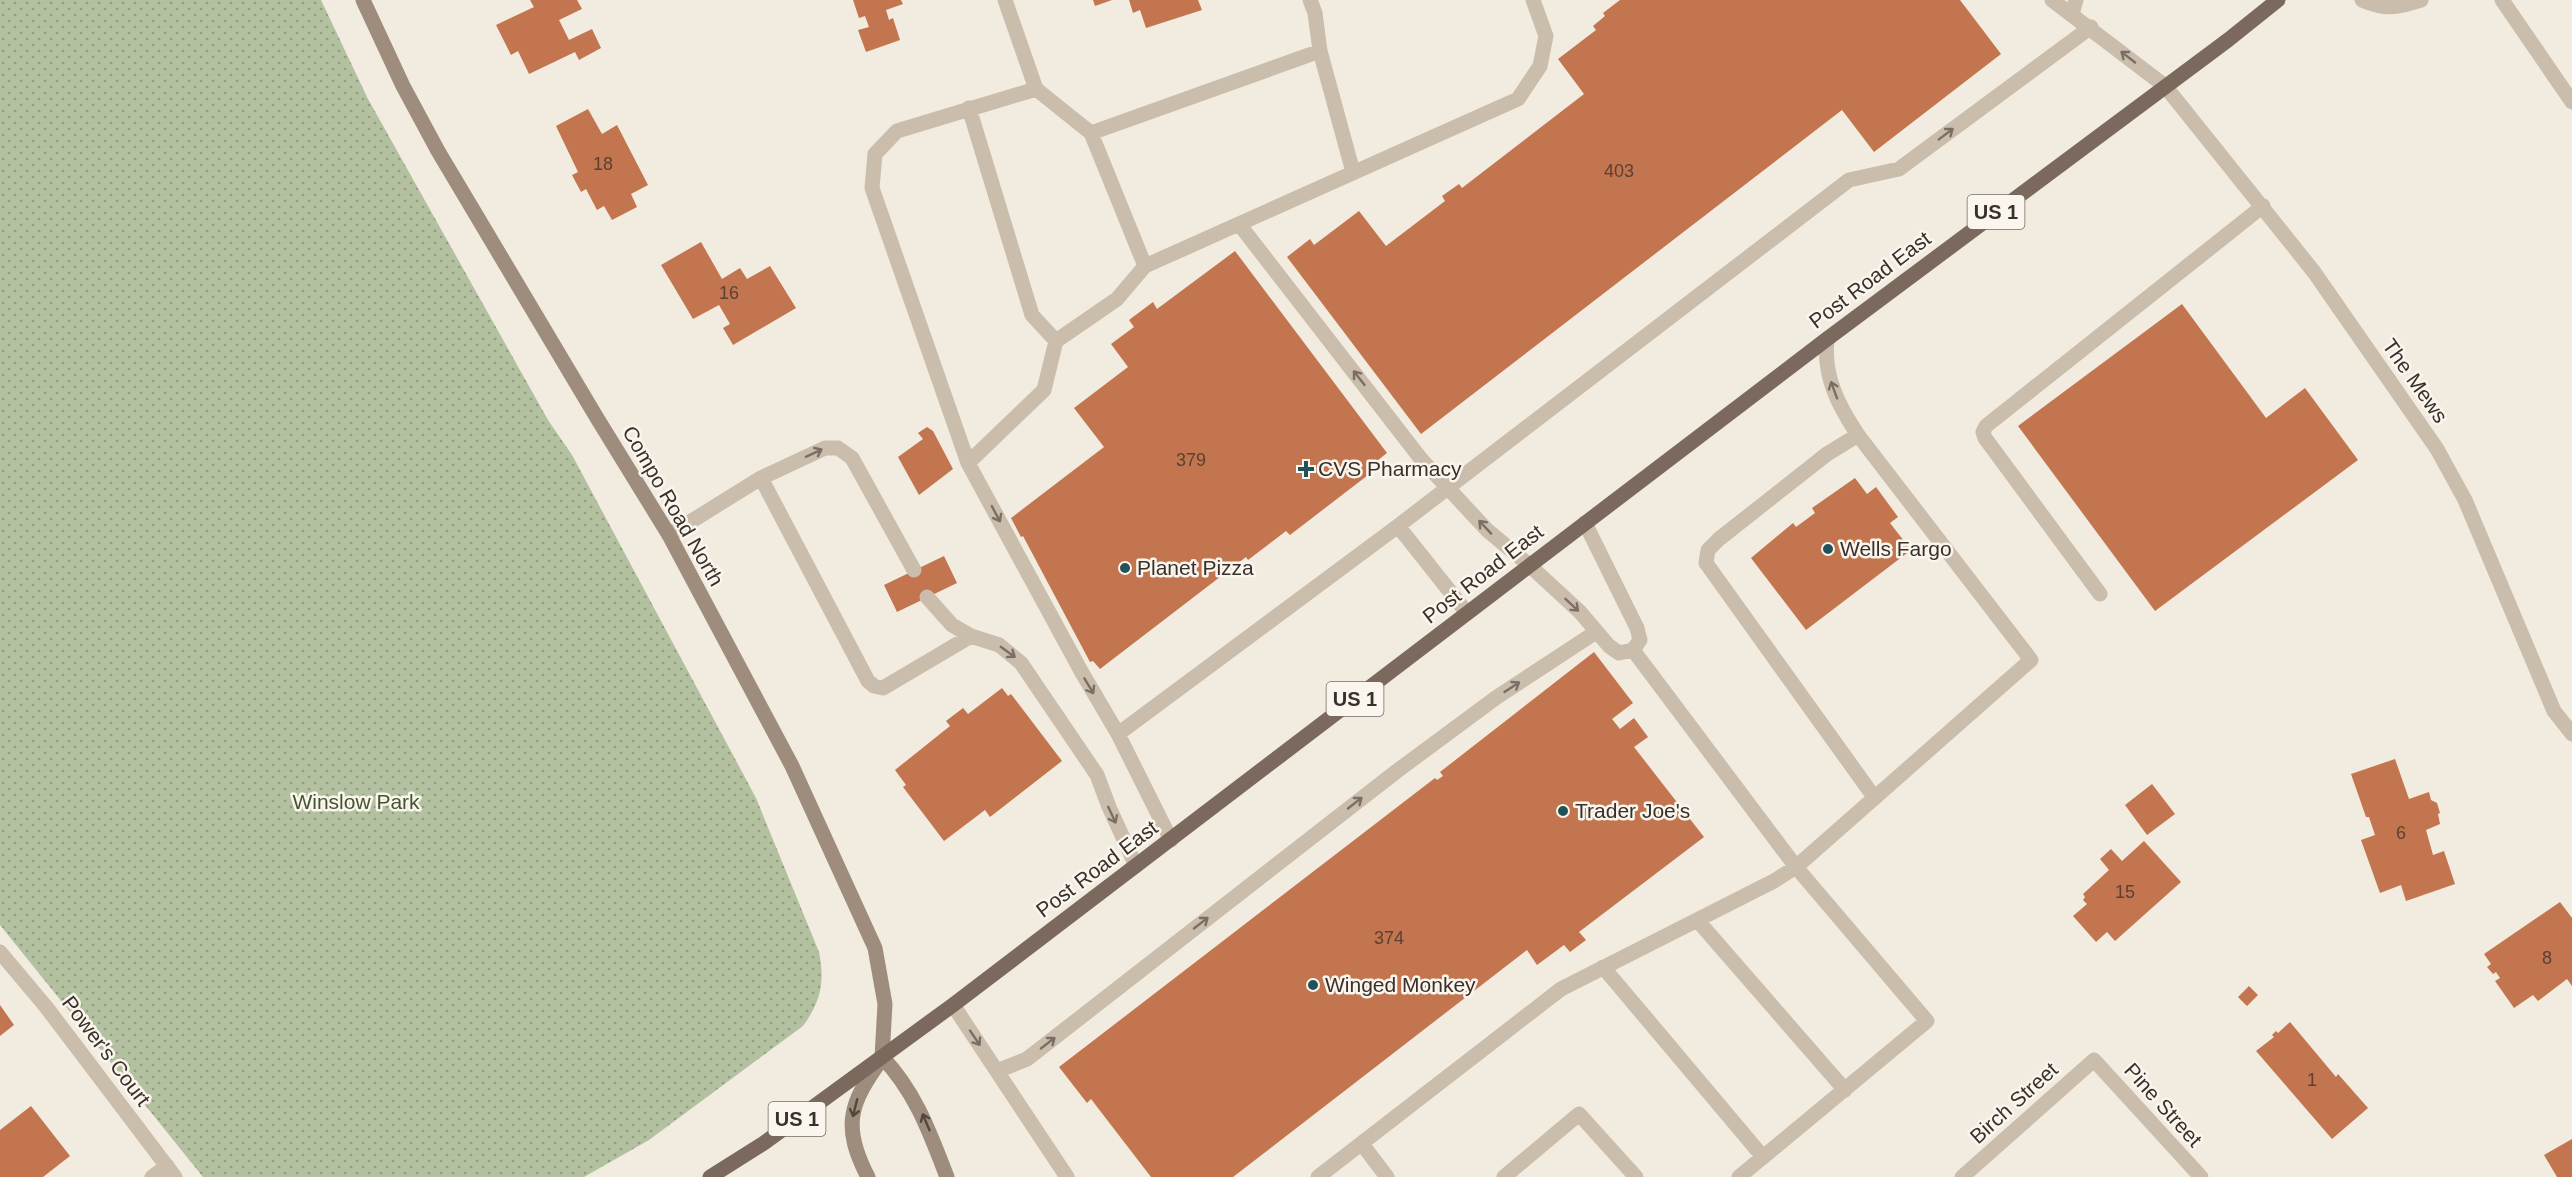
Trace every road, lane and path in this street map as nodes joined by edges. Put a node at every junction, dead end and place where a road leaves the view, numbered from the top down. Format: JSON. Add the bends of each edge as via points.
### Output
{"nodes":[{"id":1,"x":363,"y":0,"type":"edge"},
{"id":2,"x":1005,"y":0,"type":"edge"},
{"id":3,"x":1310,"y":0,"type":"edge"},
{"id":4,"x":1533,"y":0,"type":"edge"},
{"id":5,"x":2052,"y":0,"type":"edge"},
{"id":6,"x":2278,"y":0,"type":"edge"},
{"id":7,"x":2362,"y":0,"type":"edge"},
{"id":8,"x":2421,"y":0,"type":"edge"},
{"id":9,"x":2502,"y":0,"type":"edge"},
{"id":10,"x":2074,"y":7,"type":"edge"},
{"id":11,"x":2091,"y":27,"type":"junction"},
{"id":12,"x":1320,"y":51,"type":"junction"},
{"id":13,"x":2165,"y":86,"type":"junction"},
{"id":14,"x":1036,"y":89,"type":"junction"},
{"id":15,"x":2572,"y":102,"type":"edge"},
{"id":16,"x":969,"y":108,"type":"junction"},
{"id":17,"x":1091,"y":133,"type":"junction"},
{"id":18,"x":1353,"y":172,"type":"junction"},
{"id":19,"x":2263,"y":206,"type":"junction"},
{"id":20,"x":1239,"y":224,"type":"junction"},
{"id":21,"x":1145,"y":266,"type":"junction"},
{"id":22,"x":1827,"y":339,"type":"junction"},
{"id":23,"x":1056,"y":341,"type":"junction"},
{"id":24,"x":1858,"y":435,"type":"junction"},
{"id":25,"x":968,"y":463,"type":"junction"},
{"id":26,"x":761,"y":478,"type":"junction"},
{"id":27,"x":1447,"y":487,"type":"junction"},
{"id":28,"x":1585,"y":523,"type":"junction"},
{"id":29,"x":1398,"y":526,"type":"junction"},
{"id":30,"x":669,"y":535,"type":"junction"},
{"id":31,"x":1529,"y":565,"type":"junction"},
{"id":32,"x":914,"y":570,"type":"dead end"},
{"id":33,"x":2100,"y":594,"type":"dead end"},
{"id":34,"x":927,"y":597,"type":"dead end"},
{"id":35,"x":1467,"y":613,"type":"junction"},
{"id":36,"x":1596,"y":632,"type":"junction"},
{"id":37,"x":970,"y":636,"type":"junction"},
{"id":38,"x":1633,"y":650,"type":"junction"},
{"id":39,"x":1118,"y":734,"type":"junction"},
{"id":40,"x":2572,"y":734,"type":"edge"},
{"id":41,"x":1874,"y":797,"type":"junction"},
{"id":42,"x":1171,"y":840,"type":"junction"},
{"id":43,"x":1136,"y":866,"type":"junction"},
{"id":44,"x":1796,"y":867,"type":"junction"},
{"id":45,"x":1698,"y":921,"type":"junction"},
{"id":46,"x":0,"y":952,"type":"edge"},
{"id":47,"x":1603,"y":967,"type":"junction"},
{"id":48,"x":953,"y":1005,"type":"junction"},
{"id":49,"x":882,"y":1057,"type":"junction"},
{"id":50,"x":2094,"y":1060,"type":"joint"},
{"id":51,"x":997,"y":1071,"type":"junction"},
{"id":52,"x":1845,"y":1090,"type":"junction"},
{"id":53,"x":1362,"y":1144,"type":"junction"},
{"id":54,"x":1763,"y":1157,"type":"junction"},
{"id":55,"x":171,"y":1172,"type":"edge"},
{"id":56,"x":152,"y":1177,"type":"edge"},
{"id":57,"x":710,"y":1177,"type":"edge"},
{"id":58,"x":868,"y":1177,"type":"edge"},
{"id":59,"x":946,"y":1177,"type":"edge"},
{"id":60,"x":1066,"y":1177,"type":"edge"},
{"id":61,"x":1318,"y":1177,"type":"edge"},
{"id":62,"x":1387,"y":1177,"type":"edge"},
{"id":63,"x":1503,"y":1177,"type":"edge"},
{"id":64,"x":1636,"y":1177,"type":"edge"},
{"id":65,"x":1739,"y":1177,"type":"edge"},
{"id":66,"x":1962,"y":1177,"type":"edge"},
{"id":67,"x":2201,"y":1177,"type":"edge"}],
"edges":[{"from":1,"to":30,"type":"main road","name":"Compo Road North","via":[[438,151]]},
{"from":2,"to":14,"type":"street"},
{"from":3,"to":12,"type":"street"},
{"from":4,"to":18,"type":"street","via":[[1546,36],[1540,66],[1518,99]]},
{"from":5,"to":10,"type":"street","name":"The Mews"},
{"from":6,"to":13,"type":"main road","name":"Post Road East","number":"US 1"},
{"from":7,"to":8,"type":"street","via":[[2396,8]]},
{"from":9,"to":15,"type":"street"},
{"from":10,"to":11,"type":"street","name":"The Mews"},
{"from":13,"to":11,"type":"street","name":"The Mews","one_way":true},
{"from":27,"to":11,"type":"street","one_way":true,"via":[[1849,180],[1899,169]]},
{"from":12,"to":17,"type":"street"},
{"from":12,"to":18,"type":"street"},
{"from":13,"to":19,"type":"street","name":"The Mews"},
{"from":13,"to":22,"type":"main road","name":"Post Road East","number":"US 1"},
{"from":14,"to":16,"type":"street"},
{"from":14,"to":17,"type":"street"},
{"from":16,"to":23,"type":"street","via":[[1032,315]]},
{"from":16,"to":25,"type":"street","via":[[897,131],[875,154],[872,188]]},
{"from":17,"to":21,"type":"street"},
{"from":18,"to":20,"type":"street"},
{"from":19,"to":33,"type":"street","via":[[1983,432]]},
{"from":19,"to":40,"type":"street","name":"The Mews","via":[[2314,272],[2437,449],[2465,500],[2554,711]]},
{"from":20,"to":21,"type":"street"},
{"from":27,"to":20,"type":"street","one_way":true,"via":[[1421,459]]},
{"from":21,"to":23,"type":"street","via":[[1117,299]]},
{"from":24,"to":22,"type":"street","one_way":true,"via":[[1832,389],[1825,358]]},
{"from":22,"to":28,"type":"main road","name":"Post Road East","number":"US 1"},
{"from":23,"to":25,"type":"street","via":[[1044,390]]},
{"from":24,"to":41,"type":"street","via":[[1827,454],[1719,539],[1708,550],[1706,563]]},
{"from":24,"to":41,"type":"street","via":[[2031,660]]},
{"from":25,"to":39,"type":"street","one_way":true},
{"from":26,"to":30,"type":"street"},
{"from":26,"to":32,"type":"street","one_way":true,"via":[[825,448],[838,448],[852,458]]},
{"from":26,"to":37,"type":"street","via":[[874,686],[883,687]]},
{"from":27,"to":29,"type":"street"},
{"from":31,"to":27,"type":"street","one_way":true,"via":[[1487,530]]},
{"from":28,"to":31,"type":"main road","name":"Post Road East","number":"US 1"},
{"from":28,"to":38,"type":"street","via":[[1637,628],[1640,640]]},
{"from":29,"to":35,"type":"street"},
{"from":29,"to":39,"type":"street"},
{"from":30,"to":49,"type":"main road","name":"Compo Road North","via":[[792,766],[874,948],[885,1004]]},
{"from":31,"to":35,"type":"main road","name":"Post Road East","number":"US 1"},
{"from":31,"to":36,"type":"street","one_way":true},
{"from":34,"to":37,"type":"street","via":[[952,625]]},
{"from":35,"to":42,"type":"main road","name":"Post Road East","number":"US 1"},
{"from":36,"to":38,"type":"street","via":[[1619,653]]},
{"from":51,"to":36,"type":"street","one_way":true,"via":[[1027,1059],[1397,771],[1497,697]]},
{"from":37,"to":43,"type":"street","one_way":true,"via":[[999,645],[1022,663],[1097,775]]},
{"from":38,"to":44,"type":"street"},
{"from":39,"to":42,"type":"street"},
{"from":41,"to":44,"type":"street"},
{"from":42,"to":43,"type":"main road","name":"Post Road East","number":"US 1"},
{"from":43,"to":48,"type":"main road","name":"Post Road East","number":"US 1"},
{"from":44,"to":45,"type":"street"},
{"from":44,"to":52,"type":"street","via":[[1927,1021]]},
{"from":45,"to":47,"type":"street"},
{"from":45,"to":52,"type":"street"},
{"from":46,"to":55,"type":"street","name":"Power's Court","via":[[48,1008]]},
{"from":47,"to":53,"type":"street","via":[[1561,989]]},
{"from":47,"to":54,"type":"street"},
{"from":48,"to":49,"type":"main road","name":"Post Road East","number":"US 1"},
{"from":48,"to":51,"type":"street","one_way":true},
{"from":49,"to":57,"type":"main road","name":"Post Road East","number":"US 1","via":[[764,1143]]},
{"from":49,"to":58,"type":"main road","one_way":true,"via":[[861,1087],[851,1128],[856,1154]]},
{"from":59,"to":49,"type":"main road","one_way":true,"via":[[919,1107],[897,1072]]},
{"from":50,"to":66,"type":"street","name":"Birch Street"},
{"from":50,"to":67,"type":"street","name":"Pine Street"},
{"from":51,"to":60,"type":"street"},
{"from":52,"to":54,"type":"street"},
{"from":53,"to":61,"type":"street"},
{"from":53,"to":62,"type":"street"},
{"from":54,"to":65,"type":"street"},
{"from":55,"to":56,"type":"street"},
{"from":63,"to":64,"type":"street","via":[[1579,1114]]}]}
